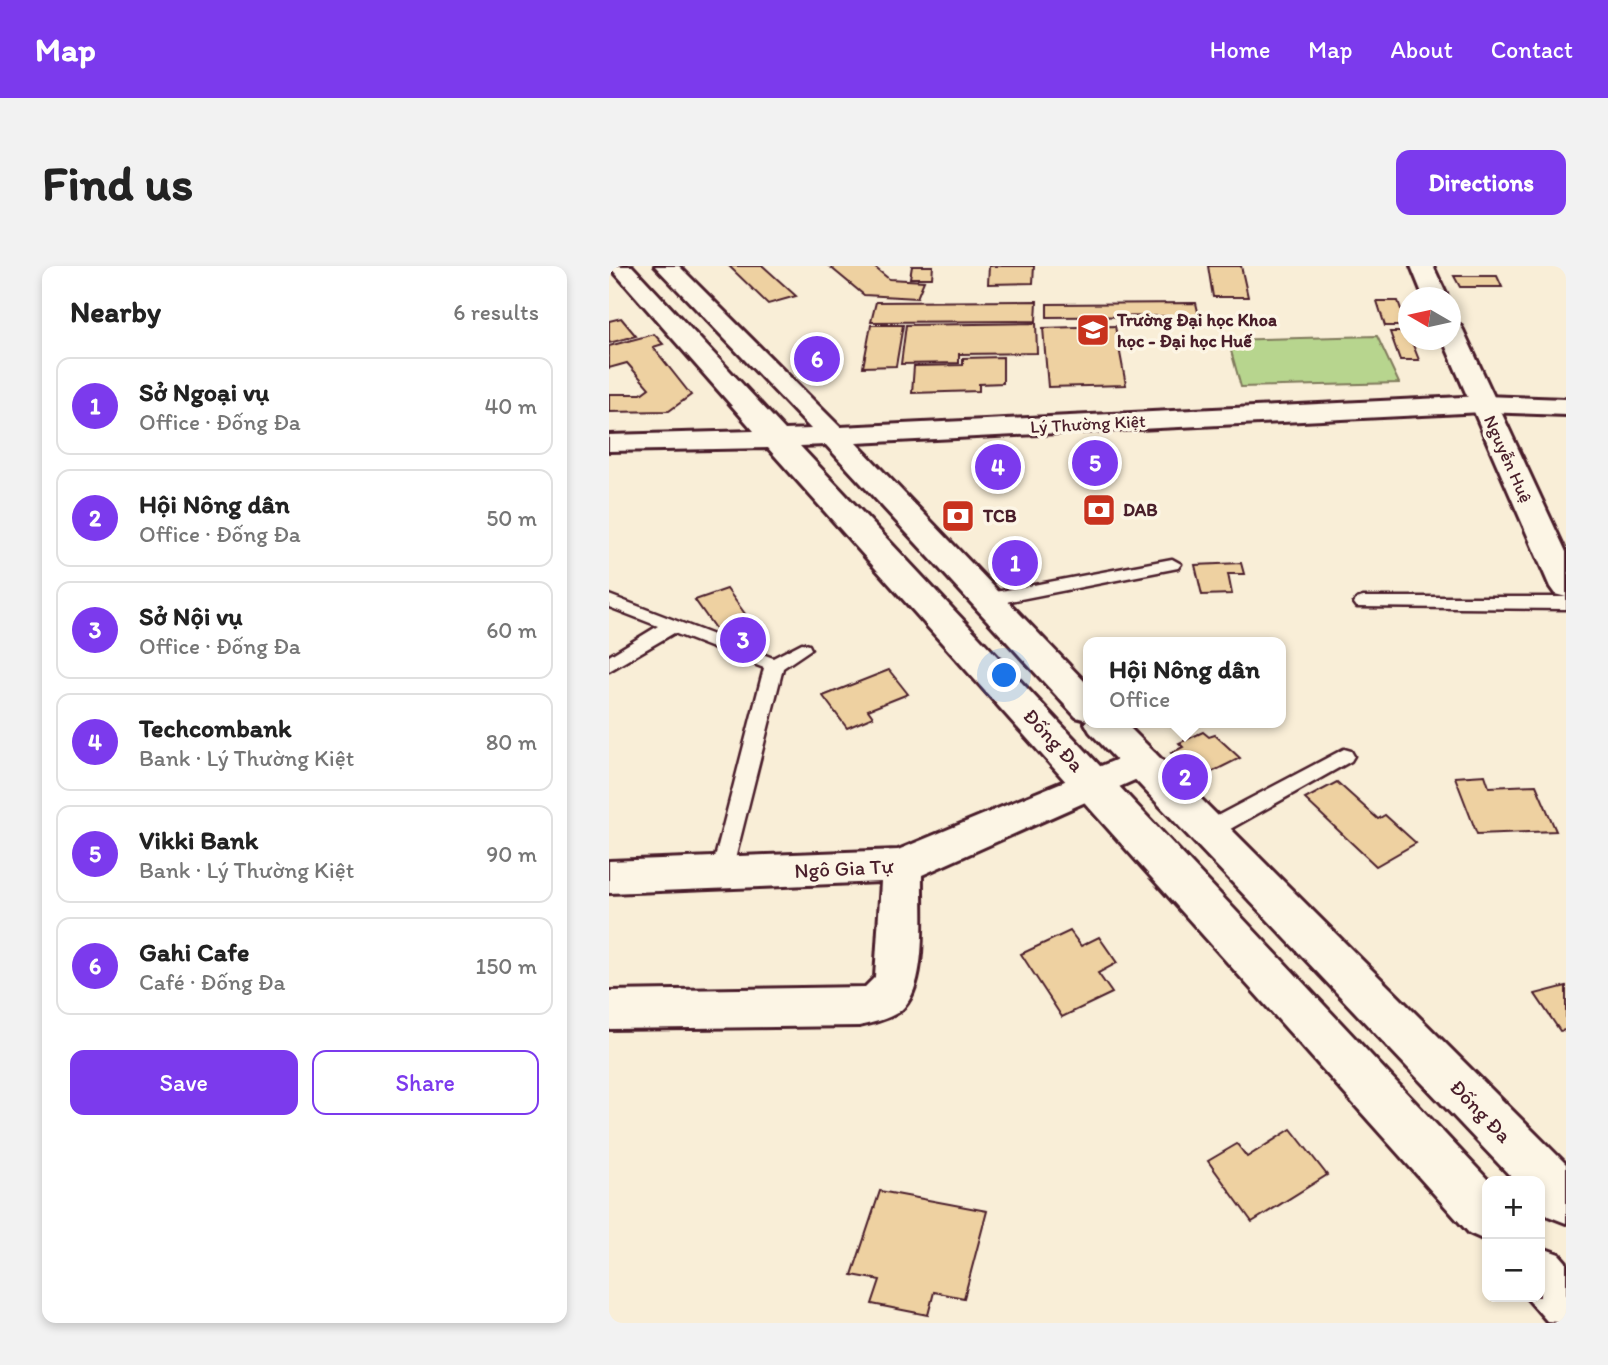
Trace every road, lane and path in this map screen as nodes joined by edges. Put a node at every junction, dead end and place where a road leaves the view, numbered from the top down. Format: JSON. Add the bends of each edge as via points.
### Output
{"nodes":[{"id":1,"x":619,"y":266,"type":"edge"},
{"id":2,"x":666,"y":266,"type":"edge"},
{"id":3,"x":1422,"y":266,"type":"edge"},
{"id":4,"x":1431,"y":287,"type":"edge"},
{"id":5,"x":1460,"y":350,"type":"edge"},
{"id":6,"x":1483,"y":404,"type":"junction"},
{"id":7,"x":1566,"y":407,"type":"edge"},
{"id":8,"x":833,"y":436,"type":"junction"},
{"id":9,"x":777,"y":439,"type":"junction"},
{"id":10,"x":609,"y":443,"type":"edge"},
{"id":11,"x":1172,"y":564,"type":"dead end"},
{"id":12,"x":1566,"y":587,"type":"edge"},
{"id":13,"x":985,"y":600,"type":"junction"},
{"id":14,"x":609,"y":601,"type":"edge"},
{"id":15,"x":1363,"y":603,"type":"dead end"},
{"id":16,"x":1566,"y":603,"type":"edge"},
{"id":17,"x":673,"y":625,"type":"junction"},
{"id":18,"x":802,"y":649,"type":"dead end"},
{"id":19,"x":609,"y":665,"type":"edge"},
{"id":20,"x":774,"y":665,"type":"junction"},
{"id":21,"x":1083,"y":698,"type":"edge"},
{"id":22,"x":1112,"y":728,"type":"edge"},
{"id":23,"x":1344,"y":757,"type":"dead end"},
{"id":24,"x":1142,"y":762,"type":"junction"},
{"id":25,"x":1093,"y":783,"type":"junction"},
{"id":26,"x":1208,"y":831,"type":"junction"},
{"id":27,"x":902,"y":866,"type":"junction"},
{"id":28,"x":722,"y":873,"type":"junction"},
{"id":29,"x":609,"y":877,"type":"edge"},
{"id":30,"x":609,"y":1010,"type":"edge"},
{"id":31,"x":1566,"y":1199,"type":"edge"},
{"id":32,"x":1482,"y":1211,"type":"edge"},
{"id":33,"x":1545,"y":1279,"type":"edge"},
{"id":34,"x":1566,"y":1302,"type":"edge"}],
"edges":[{"from":1,"to":9,"type":"street","name":"Đống Đa"},
{"from":2,"to":8,"type":"street","name":"Đống Đa"},
{"from":3,"to":4,"type":"street"},
{"from":5,"to":6,"type":"street","name":"Nguyễn Huệ"},
{"from":6,"to":7,"type":"street","name":"Lý Thường Kiệt"},
{"from":6,"to":8,"type":"street","name":"Lý Thường Kiệt"},
{"from":6,"to":12,"type":"street","name":"Nguyễn Huệ"},
{"from":8,"to":9,"type":"street","name":"Lý Thường Kiệt"},
{"from":8,"to":13,"type":"street","name":"Đống Đa"},
{"from":9,"to":10,"type":"street","name":"Lý Thường Kiệt"},
{"from":9,"to":25,"type":"street","name":"Đống Đa"},
{"from":11,"to":13,"type":"lane"},
{"from":13,"to":21,"type":"street","name":"Đống Đa"},
{"from":14,"to":17,"type":"lane"},
{"from":15,"to":16,"type":"lane"},
{"from":17,"to":19,"type":"lane"},
{"from":17,"to":20,"type":"lane"},
{"from":18,"to":20,"type":"lane"},
{"from":20,"to":28,"type":"lane"},
{"from":22,"to":24,"type":"street","name":"Đống Đa"},
{"from":23,"to":26,"type":"lane"},
{"from":24,"to":25,"type":"street","name":"Ngô Gia Tự"},
{"from":24,"to":26,"type":"street","name":"Đống Đa"},
{"from":25,"to":27,"type":"street","name":"Ngô Gia Tự"},
{"from":25,"to":32,"type":"street","name":"Đống Đa"},
{"from":26,"to":31,"type":"street","name":"Đống Đa"},
{"from":27,"to":28,"type":"street","name":"Ngô Gia Tự"},
{"from":27,"to":30,"type":"street","via":[[897,978],[882,1002],[859,1007]]},
{"from":28,"to":29,"type":"street","name":"Ngô Gia Tự"},
{"from":33,"to":34,"type":"street"}]}
